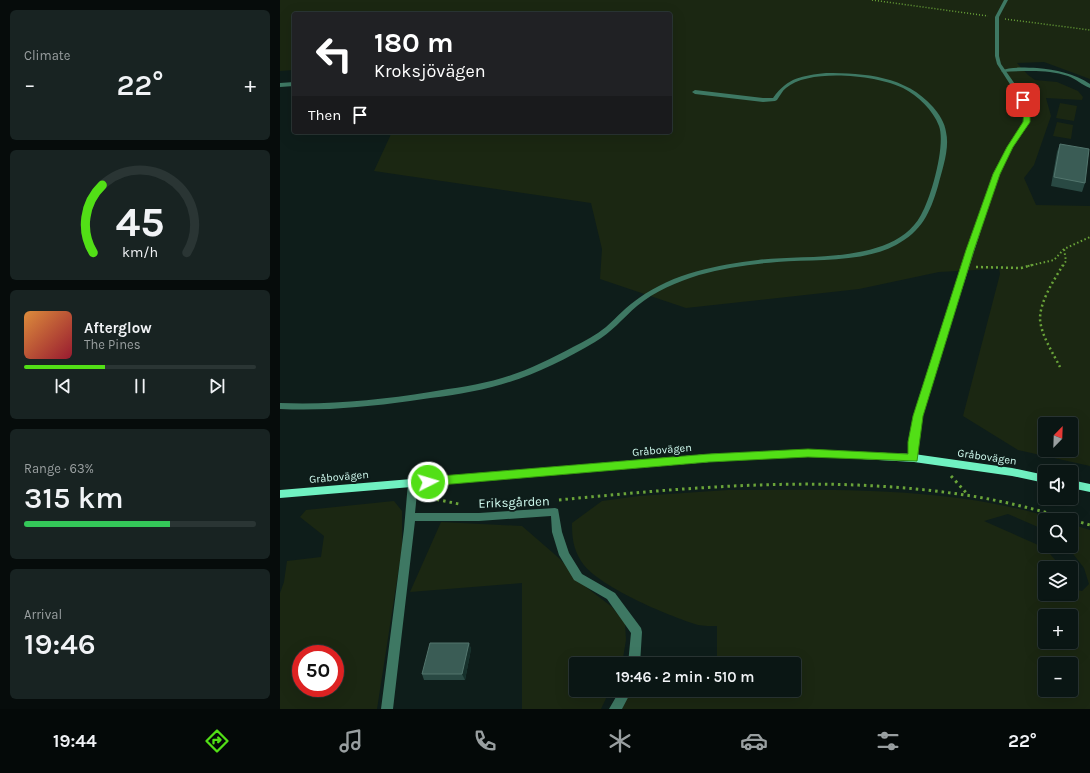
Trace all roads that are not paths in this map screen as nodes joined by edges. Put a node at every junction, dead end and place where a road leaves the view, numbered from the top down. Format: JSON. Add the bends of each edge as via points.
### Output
{"nodes":[{"id":1,"x":1006,"y":0,"type":"edge"},
{"id":2,"x":1003,"y":71,"type":"junction"},
{"id":3,"x":292,"y":84,"type":"edge"},
{"id":4,"x":280,"y":85,"type":"edge"},
{"id":5,"x":1090,"y":86,"type":"edge"},
{"id":6,"x":695,"y":92,"type":"dead end"},
{"id":7,"x":280,"y":406,"type":"edge"},
{"id":8,"x":914,"y":458,"type":"junction"},
{"id":9,"x":1038,"y":478,"type":"edge"},
{"id":10,"x":413,"y":483,"type":"junction"},
{"id":11,"x":1078,"y":485,"type":"edge"},
{"id":12,"x":1090,"y":488,"type":"edge"},
{"id":13,"x":280,"y":494,"type":"edge"},
{"id":14,"x":410,"y":517,"type":"junction"},
{"id":15,"x":635,"y":657,"type":"edge"},
{"id":16,"x":622,"y":697,"type":"edge"},
{"id":17,"x":387,"y":709,"type":"edge"},
{"id":18,"x":615,"y":709,"type":"edge"}],
"edges":[{"from":1,"to":2,"type":"street","via":[[997,17],[997,56]]},
{"from":2,"to":5,"type":"street","via":[[1052,71],[1076,78]]},
{"from":2,"to":8,"type":"street","via":[[1023,100],[1027,112],[1026,122],[996,174],[965,266],[915,425]]},
{"from":3,"to":4,"type":"street"},
{"from":6,"to":7,"type":"street","via":[[763,100],[775,99],[784,86],[812,75],[826,74],[878,79],[907,88],[935,113],[944,134],[938,170],[922,219],[916,227],[898,240],[866,253],[766,261],[703,271],[674,281],[640,300],[596,338],[540,368],[507,380],[425,396],[353,405]]},
{"from":8,"to":9,"type":"main road","name":"Gråbovägen"},
{"from":8,"to":10,"type":"main road","name":"Gråbovägen","via":[[808,453],[709,458]]},
{"from":10,"to":13,"type":"main road","name":"Gråbovägen"},
{"from":10,"to":14,"type":"street"},
{"from":11,"to":12,"type":"main road"},
{"from":14,"to":15,"type":"street","name":"Eriksgården","via":[[479,517],[555,512],[557,532],[564,555],[578,577],[611,596],[637,632]]},
{"from":14,"to":17,"type":"street"},
{"from":16,"to":18,"type":"street"}]}
